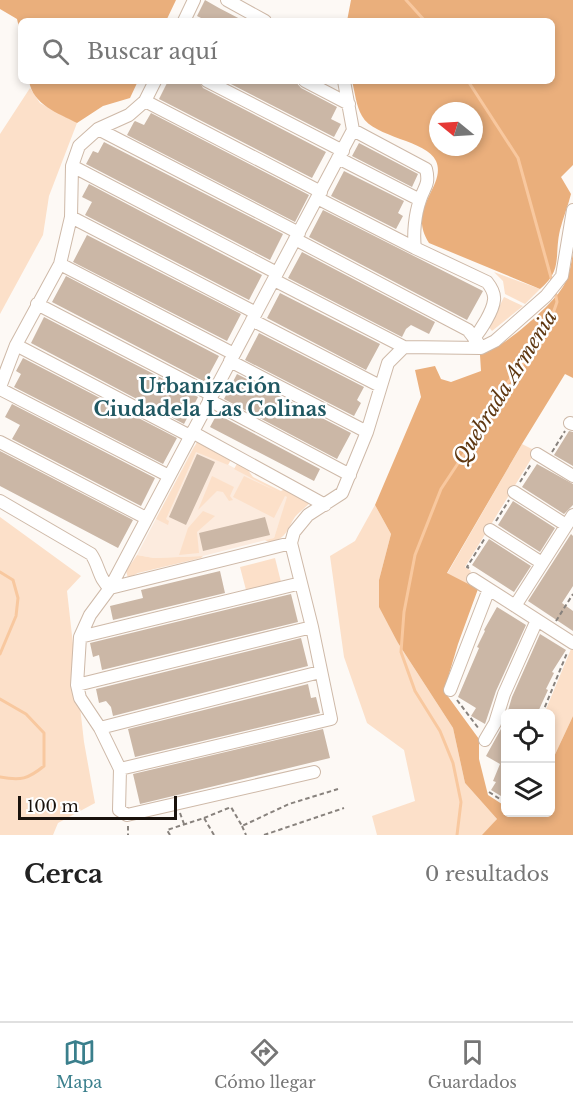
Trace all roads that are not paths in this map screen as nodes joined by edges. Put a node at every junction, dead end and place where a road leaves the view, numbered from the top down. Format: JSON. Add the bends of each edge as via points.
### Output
{"nodes":[{"id":1,"x":194,"y":0,"type":"edge"},
{"id":2,"x":227,"y":0,"type":"edge"},
{"id":3,"x":187,"y":18,"type":"edge"},
{"id":4,"x":260,"y":18,"type":"edge"},
{"id":5,"x":153,"y":84,"type":"edge"},
{"id":6,"x":212,"y":84,"type":"edge"},
{"id":7,"x":311,"y":84,"type":"edge"},
{"id":8,"x":345,"y":84,"type":"edge"},
{"id":9,"x":144,"y":101,"type":"junction"},
{"id":10,"x":349,"y":104,"type":"junction"},
{"id":11,"x":98,"y":129,"type":"junction"},
{"id":12,"x":353,"y":130,"type":"junction"},
{"id":13,"x":340,"y":154,"type":"junction"},
{"id":14,"x":72,"y":166,"type":"junction"},
{"id":15,"x":319,"y":195,"type":"junction"},
{"id":16,"x":420,"y":200,"type":"junction"},
{"id":17,"x":573,"y":210,"type":"edge"},
{"id":18,"x":71,"y":217,"type":"junction"},
{"id":19,"x":297,"y":236,"type":"junction"},
{"id":20,"x":415,"y":248,"type":"junction"},
{"id":21,"x":60,"y":264,"type":"junction"},
{"id":22,"x":275,"y":276,"type":"junction"},
{"id":23,"x":38,"y":304,"type":"junction"},
{"id":24,"x":254,"y":317,"type":"junction"},
{"id":25,"x":478,"y":343,"type":"junction"},
{"id":26,"x":16,"y":345,"type":"junction"},
{"id":27,"x":404,"y":347,"type":"junction"},
{"id":28,"x":232,"y":357,"type":"junction"},
{"id":29,"x":380,"y":386,"type":"junction"},
{"id":30,"x":0,"y":388,"type":"edge"},
{"id":31,"x":211,"y":398,"type":"junction"},
{"id":32,"x":367,"y":432,"type":"junction"},
{"id":33,"x":191,"y":434,"type":"junction"},
{"id":34,"x":0,"y":442,"type":"edge"},
{"id":35,"x":542,"y":457,"type":"road end"},
{"id":36,"x":350,"y":475,"type":"junction"},
{"id":37,"x":169,"y":476,"type":"junction"},
{"id":38,"x":573,"y":476,"type":"edge"},
{"id":39,"x":514,"y":492,"type":"road end"},
{"id":40,"x":0,"y":501,"type":"edge"},
{"id":41,"x":325,"y":505,"type":"junction"},
{"id":42,"x":146,"y":518,"type":"junction"},
{"id":43,"x":569,"y":520,"type":"edge"},
{"id":44,"x":490,"y":530,"type":"road end"},
{"id":45,"x":291,"y":543,"type":"junction"},
{"id":46,"x":542,"y":563,"type":"junction"},
{"id":47,"x":473,"y":579,"type":"road end"},
{"id":48,"x":301,"y":583,"type":"junction"},
{"id":49,"x":110,"y":588,"type":"junction"},
{"id":50,"x":489,"y":589,"type":"junction"},
{"id":51,"x":515,"y":606,"type":"junction"},
{"id":52,"x":537,"y":620,"type":"junction"},
{"id":53,"x":312,"y":627,"type":"junction"},
{"id":54,"x":80,"y":637,"type":"junction"},
{"id":55,"x":573,"y":643,"type":"edge"},
{"id":56,"x":320,"y":672,"type":"junction"},
{"id":57,"x":77,"y":685,"type":"junction"},
{"id":58,"x":450,"y":690,"type":"road end"},
{"id":59,"x":100,"y":728,"type":"junction"},
{"id":60,"x":485,"y":739,"type":"road end"},
{"id":61,"x":120,"y":768,"type":"junction"},
{"id":62,"x":314,"y":771,"type":"dead end"}],
"edges":[{"from":1,"to":3,"type":"street"},
{"from":2,"to":4,"type":"street"},
{"from":5,"to":9,"type":"street"},
{"from":6,"to":13,"type":"street"},
{"from":7,"to":10,"type":"street"},
{"from":8,"to":10,"type":"street"},
{"from":9,"to":11,"type":"street","via":[[129,115]]},
{"from":9,"to":15,"type":"street"},
{"from":10,"to":12,"type":"street"},
{"from":11,"to":14,"type":"street","via":[[79,146]]},
{"from":11,"to":19,"type":"street"},
{"from":12,"to":13,"type":"street"},
{"from":12,"to":16,"type":"street","via":[[426,169],[427,187]]},
{"from":13,"to":15,"type":"street"},
{"from":13,"to":16,"type":"street"},
{"from":14,"to":18,"type":"street"},
{"from":14,"to":22,"type":"street"},
{"from":15,"to":19,"type":"street"},
{"from":15,"to":20,"type":"street"},
{"from":16,"to":20,"type":"street"},
{"from":17,"to":25,"type":"street","via":[[562,276],[546,296],[495,341]]},
{"from":18,"to":21,"type":"street"},
{"from":18,"to":24,"type":"street"},
{"from":19,"to":22,"type":"street"},
{"from":19,"to":25,"type":"street","via":[[468,330]]},
{"from":20,"to":25,"type":"street","via":[[488,282],[494,300]]},
{"from":21,"to":23,"type":"street"},
{"from":21,"to":28,"type":"street"},
{"from":22,"to":24,"type":"street"},
{"from":22,"to":27,"type":"street"},
{"from":23,"to":26,"type":"street"},
{"from":23,"to":31,"type":"street"},
{"from":24,"to":28,"type":"street"},
{"from":24,"to":29,"type":"street"},
{"from":25,"to":27,"type":"street"},
{"from":26,"to":30,"type":"street"},
{"from":26,"to":33,"type":"street"},
{"from":27,"to":29,"type":"street","via":[[388,363]]},
{"from":28,"to":31,"type":"street"},
{"from":28,"to":32,"type":"street"},
{"from":29,"to":32,"type":"street"},
{"from":30,"to":37,"type":"street"},
{"from":31,"to":33,"type":"street"},
{"from":31,"to":36,"type":"street"},
{"from":32,"to":36,"type":"street"},
{"from":33,"to":37,"type":"street"},
{"from":33,"to":41,"type":"street"},
{"from":34,"to":42,"type":"street"},
{"from":35,"to":38,"type":"street"},
{"from":36,"to":41,"type":"street","via":[[342,493]]},
{"from":37,"to":42,"type":"street"},
{"from":39,"to":43,"type":"street"},
{"from":40,"to":49,"type":"street","via":[[92,554]]},
{"from":41,"to":45,"type":"street","via":[[308,515],[294,532]]},
{"from":42,"to":49,"type":"street"},
{"from":43,"to":46,"type":"street"},
{"from":44,"to":46,"type":"street"},
{"from":45,"to":48,"type":"street"},
{"from":45,"to":49,"type":"street"},
{"from":46,"to":51,"type":"street"},
{"from":47,"to":50,"type":"street"},
{"from":48,"to":53,"type":"street"},
{"from":48,"to":54,"type":"street"},
{"from":49,"to":54,"type":"street"},
{"from":50,"to":51,"type":"street"},
{"from":50,"to":58,"type":"street"},
{"from":51,"to":52,"type":"street"},
{"from":52,"to":55,"type":"street"},
{"from":52,"to":60,"type":"street"},
{"from":53,"to":56,"type":"street"},
{"from":53,"to":57,"type":"street"},
{"from":54,"to":57,"type":"street"},
{"from":56,"to":59,"type":"street"},
{"from":56,"to":61,"type":"street","via":[[331,720]]},
{"from":57,"to":59,"type":"street","via":[[80,698]]},
{"from":59,"to":61,"type":"street"},
{"from":61,"to":62,"type":"street","via":[[119,810],[127,815]]}]}
